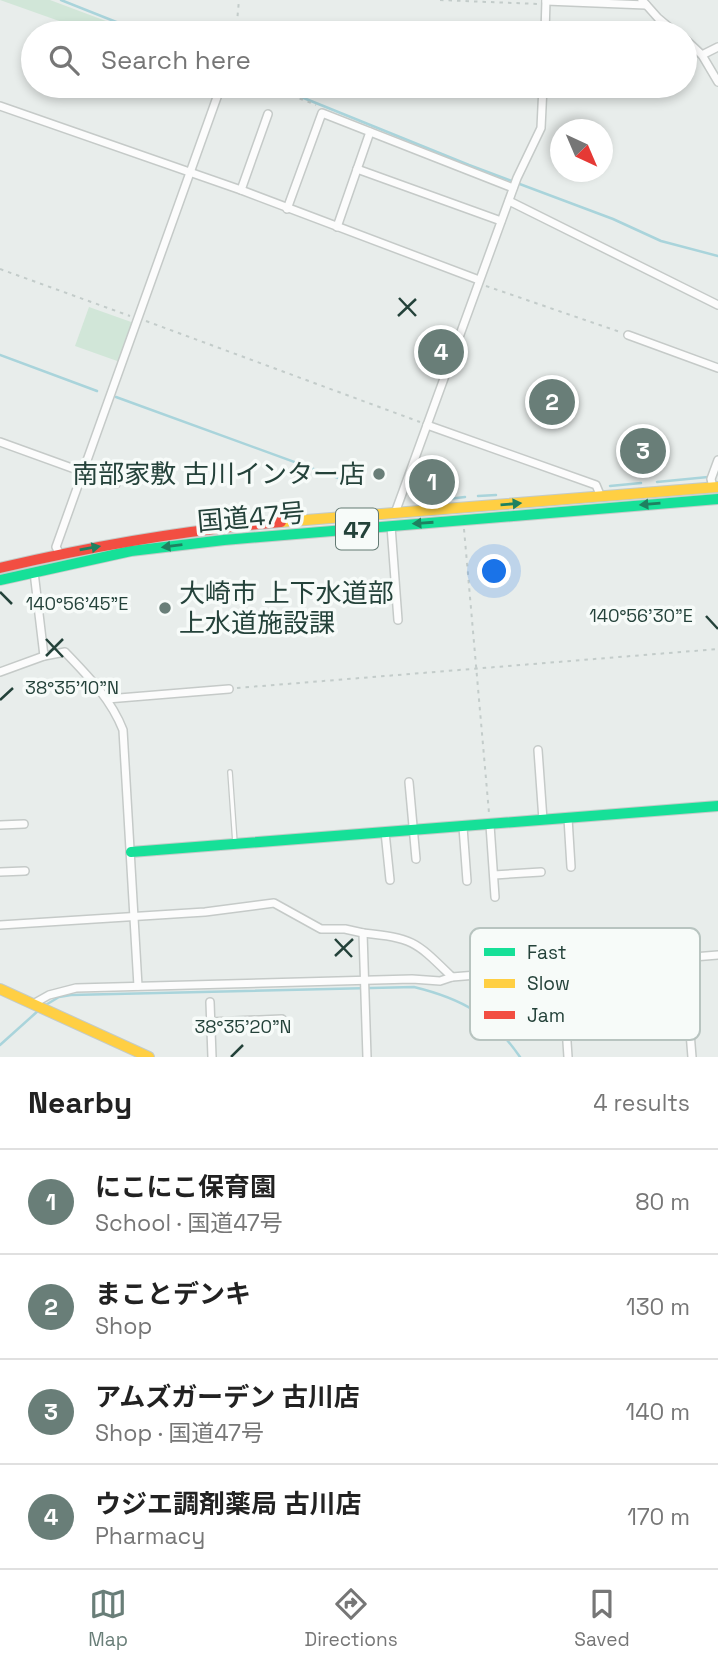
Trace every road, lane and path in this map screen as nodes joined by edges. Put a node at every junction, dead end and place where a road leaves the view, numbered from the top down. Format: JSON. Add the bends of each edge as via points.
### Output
{"nodes":[{"id":1,"x":239,"y":0,"type":"edge"},
{"id":2,"x":440,"y":0,"type":"edge"},
{"id":3,"x":546,"y":2,"type":"edge"},
{"id":4,"x":644,"y":3,"type":"edge"},
{"id":5,"x":237,"y":21,"type":"edge"},
{"id":6,"x":545,"y":21,"type":"edge"},
{"id":7,"x":663,"y":21,"type":"edge"},
{"id":8,"x":718,"y":47,"type":"edge"},
{"id":9,"x":697,"y":50,"type":"edge"},
{"id":10,"x":702,"y":55,"type":"junction"},
{"id":11,"x":718,"y":82,"type":"edge"},
{"id":12,"x":217,"y":98,"type":"edge"},
{"id":13,"x":297,"y":98,"type":"edge"},
{"id":14,"x":542,"y":98,"type":"edge"},
{"id":15,"x":0,"y":106,"type":"edge"},
{"id":16,"x":323,"y":113,"type":"junction"},
{"id":17,"x":268,"y":114,"type":"dead end"},
{"id":18,"x":370,"y":132,"type":"junction"},
{"id":19,"x":357,"y":169,"type":"junction"},
{"id":20,"x":190,"y":173,"type":"junction"},
{"id":21,"x":515,"y":184,"type":"junction"},
{"id":22,"x":241,"y":190,"type":"junction"},
{"id":23,"x":509,"y":201,"type":"junction"},
{"id":24,"x":287,"y":209,"type":"junction"},
{"id":25,"x":501,"y":221,"type":"junction"},
{"id":26,"x":337,"y":227,"type":"junction"},
{"id":27,"x":0,"y":269,"type":"edge"},
{"id":28,"x":479,"y":282,"type":"junction"},
{"id":29,"x":718,"y":306,"type":"edge"},
{"id":30,"x":139,"y":319,"type":"junction"},
{"id":31,"x":628,"y":335,"type":"joint"},
{"id":32,"x":718,"y":369,"type":"edge"},
{"id":33,"x":427,"y":425,"type":"junction"},
{"id":34,"x":0,"y":442,"type":"edge"},
{"id":35,"x":718,"y":460,"type":"edge"},
{"id":36,"x":83,"y":473,"type":"junction"},
{"id":37,"x":116,"y":484,"type":"dead end"},
{"id":38,"x":716,"y":487,"type":"edge"},
{"id":39,"x":601,"y":497,"type":"junction"},
{"id":40,"x":718,"y":499,"type":"edge"},
{"id":41,"x":395,"y":514,"type":"junction"},
{"id":42,"x":463,"y":520,"type":"junction"},
{"id":43,"x":391,"y":526,"type":"junction"},
{"id":44,"x":60,"y":554,"type":"junction"},
{"id":45,"x":0,"y":568,"type":"edge"},
{"id":46,"x":34,"y":572,"type":"junction"},
{"id":47,"x":0,"y":580,"type":"edge"},
{"id":48,"x":398,"y":620,"type":"dead end"},
{"id":49,"x":718,"y":649,"type":"edge"},
{"id":50,"x":44,"y":656,"type":"junction"},
{"id":51,"x":477,"y":670,"type":"junction"},
{"id":52,"x":0,"y":672,"type":"edge"},
{"id":53,"x":229,"y":689,"type":"joint"},
{"id":54,"x":107,"y":699,"type":"junction"},
{"id":55,"x":538,"y":750,"type":"dead end"},
{"id":56,"x":230,"y":772,"type":"dead end"},
{"id":57,"x":409,"y":782,"type":"dead end"},
{"id":58,"x":718,"y":806,"type":"edge"},
{"id":59,"x":568,"y":818,"type":"junction"},
{"id":60,"x":543,"y":820,"type":"junction"},
{"id":61,"x":24,"y":824,"type":"dead end"},
{"id":62,"x":0,"y":825,"type":"edge"},
{"id":63,"x":490,"y":825,"type":"junction"},
{"id":64,"x":463,"y":827,"type":"junction"},
{"id":65,"x":413,"y":830,"type":"junction"},
{"id":66,"x":385,"y":832,"type":"junction"},
{"id":67,"x":235,"y":844,"type":"junction"},
{"id":68,"x":131,"y":852,"type":"junction"},
{"id":69,"x":416,"y":859,"type":"dead end"},
{"id":70,"x":571,"y":867,"type":"dead end"},
{"id":71,"x":25,"y":871,"type":"dead end"},
{"id":72,"x":0,"y":872,"type":"edge"},
{"id":73,"x":541,"y":872,"type":"dead end"},
{"id":74,"x":494,"y":875,"type":"junction"},
{"id":75,"x":390,"y":880,"type":"dead end"},
{"id":76,"x":467,"y":881,"type":"dead end"},
{"id":77,"x":495,"y":897,"type":"dead end"},
{"id":78,"x":134,"y":916,"type":"junction"},
{"id":79,"x":0,"y":925,"type":"edge"},
{"id":80,"x":363,"y":933,"type":"junction"},
{"id":81,"x":718,"y":955,"type":"edge"},
{"id":82,"x":700,"y":957,"type":"edge"},
{"id":83,"x":470,"y":975,"type":"edge"},
{"id":84,"x":452,"y":977,"type":"junction"},
{"id":85,"x":138,"y":986,"type":"junction"},
{"id":86,"x":365,"y":986,"type":"junction"},
{"id":87,"x":0,"y":989,"type":"edge"},
{"id":88,"x":210,"y":1002,"type":"dead end"},
{"id":89,"x":38,"y":1006,"type":"junction"},
{"id":90,"x":282,"y":1019,"type":"dead end"},
{"id":91,"x":210,"y":1023,"type":"junction"},
{"id":92,"x":149,"y":1057,"type":"edge"},
{"id":93,"x":212,"y":1057,"type":"edge"},
{"id":94,"x":367,"y":1057,"type":"edge"}],
"edges":[{"from":1,"to":5,"type":"path"},
{"from":2,"to":3,"type":"path"},
{"from":3,"to":4,"type":"street"},
{"from":3,"to":6,"type":"street"},
{"from":4,"to":7,"type":"street"},
{"from":8,"to":10,"type":"street"},
{"from":9,"to":10,"type":"street"},
{"from":10,"to":11,"type":"street"},
{"from":12,"to":20,"type":"street"},
{"from":13,"to":16,"type":"path","via":[[322,108]]},
{"from":14,"to":21,"type":"street","via":[[541,128]]},
{"from":15,"to":20,"type":"street"},
{"from":16,"to":18,"type":"street"},
{"from":16,"to":24,"type":"street"},
{"from":17,"to":22,"type":"street"},
{"from":18,"to":19,"type":"street"},
{"from":18,"to":21,"type":"street"},
{"from":19,"to":25,"type":"street"},
{"from":19,"to":26,"type":"street"},
{"from":20,"to":22,"type":"street"},
{"from":20,"to":30,"type":"street"},
{"from":21,"to":23,"type":"street"},
{"from":22,"to":24,"type":"street"},
{"from":23,"to":25,"type":"street"},
{"from":23,"to":29,"type":"street"},
{"from":24,"to":26,"type":"street"},
{"from":25,"to":28,"type":"street"},
{"from":26,"to":28,"type":"street"},
{"from":27,"to":30,"type":"path"},
{"from":28,"to":31,"type":"path"},
{"from":28,"to":33,"type":"street"},
{"from":30,"to":33,"type":"path"},
{"from":30,"to":36,"type":"street"},
{"from":31,"to":32,"type":"street"},
{"from":33,"to":39,"type":"street","via":[[596,485]]},
{"from":33,"to":41,"type":"street"},
{"from":34,"to":36,"type":"street"},
{"from":35,"to":38,"type":"street","via":[[711,479]]},
{"from":36,"to":37,"type":"street"},
{"from":36,"to":44,"type":"street","via":[[56,547]]},
{"from":38,"to":39,"type":"main road","name":"国道47号","number":"47"},
{"from":41,"to":39,"type":"main road","name":"国道47号","number":"47","one_way":true},
{"from":40,"to":42,"type":"main road","name":"国道47号","number":"47","one_way":true},
{"from":44,"to":41,"type":"main road","name":"国道47号","number":"47","one_way":true,"via":[[157,536]]},
{"from":42,"to":43,"type":"main road","name":"国道47号","number":"47","one_way":true},
{"from":42,"to":51,"type":"path"},
{"from":43,"to":46,"type":"main road","name":"国道47号","number":"47","one_way":true,"via":[[131,551]]},
{"from":43,"to":48,"type":"street"},
{"from":44,"to":45,"type":"main road","name":"国道47号","number":"47"},
{"from":46,"to":47,"type":"main road","name":"国道47号","number":"47"},
{"from":46,"to":50,"type":"street"},
{"from":49,"to":51,"type":"path"},
{"from":50,"to":52,"type":"street"},
{"from":50,"to":54,"type":"street","via":[[65,652]]},
{"from":51,"to":53,"type":"path"},
{"from":51,"to":63,"type":"path"},
{"from":53,"to":54,"type":"street"},
{"from":54,"to":68,"type":"street","via":[[123,730]]},
{"from":55,"to":60,"type":"street"},
{"from":56,"to":67,"type":"lane"},
{"from":57,"to":65,"type":"street"},
{"from":58,"to":59,"type":"main road"},
{"from":59,"to":60,"type":"main road"},
{"from":59,"to":70,"type":"street"},
{"from":60,"to":63,"type":"main road"},
{"from":61,"to":62,"type":"street"},
{"from":63,"to":64,"type":"main road"},
{"from":63,"to":74,"type":"street"},
{"from":64,"to":65,"type":"main road"},
{"from":64,"to":76,"type":"street"},
{"from":65,"to":66,"type":"main road"},
{"from":65,"to":69,"type":"street"},
{"from":66,"to":67,"type":"main road"},
{"from":66,"to":75,"type":"street"},
{"from":67,"to":68,"type":"main road"},
{"from":68,"to":78,"type":"street"},
{"from":71,"to":72,"type":"street"},
{"from":73,"to":74,"type":"street"},
{"from":74,"to":77,"type":"street"},
{"from":78,"to":79,"type":"street"},
{"from":78,"to":80,"type":"street","via":[[274,903],[321,929]]},
{"from":78,"to":85,"type":"street"},
{"from":80,"to":84,"type":"street","via":[[414,942]]},
{"from":80,"to":86,"type":"street"},
{"from":81,"to":82,"type":"street"},
{"from":83,"to":84,"type":"street"},
{"from":84,"to":86,"type":"street"},
{"from":85,"to":86,"type":"street"},
{"from":85,"to":89,"type":"street","via":[[76,988],[49,995]]},
{"from":86,"to":94,"type":"street"},
{"from":87,"to":89,"type":"main road"},
{"from":88,"to":91,"type":"street"},
{"from":89,"to":92,"type":"main road"},
{"from":90,"to":91,"type":"street"},
{"from":91,"to":93,"type":"street"}]}
